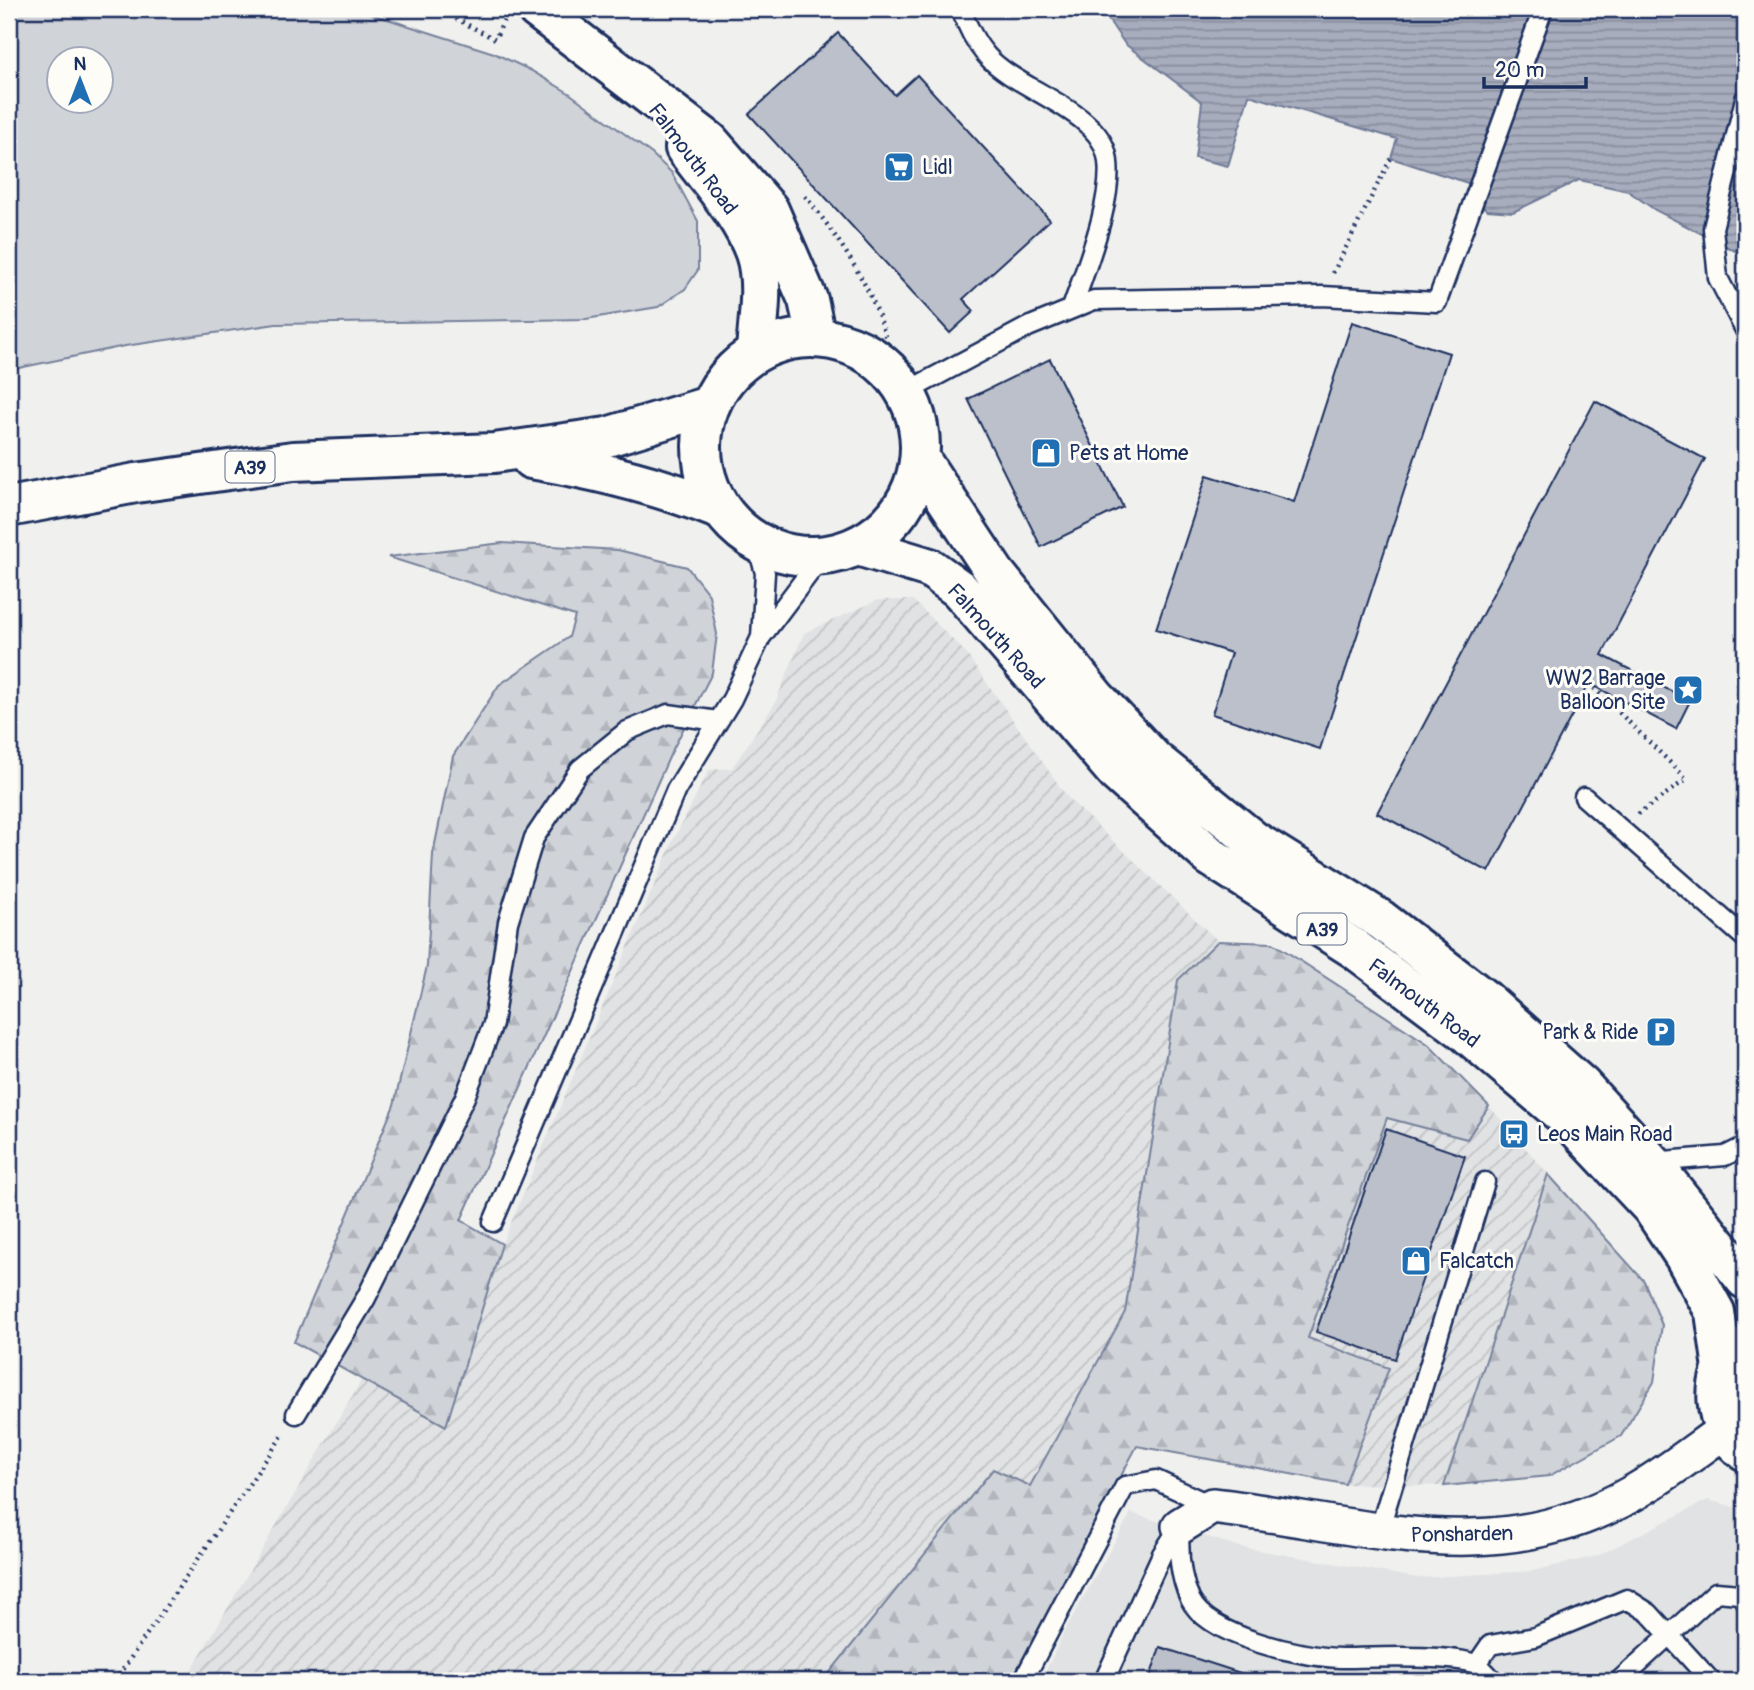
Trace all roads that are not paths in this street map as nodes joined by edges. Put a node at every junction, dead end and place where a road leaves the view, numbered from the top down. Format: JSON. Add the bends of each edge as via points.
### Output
{"nodes":[{"id":1,"x":537,"y":9,"type":"edge"},
{"id":2,"x":961,"y":9,"type":"edge"},
{"id":3,"x":1543,"y":9,"type":"edge"},
{"id":4,"x":641,"y":91,"type":"junction"},
{"id":5,"x":1745,"y":99,"type":"edge"},
{"id":6,"x":1072,"y":308,"type":"junction"},
{"id":7,"x":1745,"y":330,"type":"edge"},
{"id":8,"x":816,"y":337,"type":"junction"},
{"id":9,"x":756,"y":351,"type":"junction"},
{"id":10,"x":906,"y":391,"type":"junction"},
{"id":11,"x":709,"y":406,"type":"junction"},
{"id":12,"x":494,"y":453,"type":"junction"},
{"id":13,"x":920,"y":459,"type":"junction"},
{"id":14,"x":9,"y":507,"type":"edge"},
{"id":15,"x":721,"y":510,"type":"junction"},
{"id":16,"x":756,"y":541,"type":"junction"},
{"id":17,"x":858,"y":546,"type":"junction"},
{"id":18,"x":822,"y":556,"type":"junction"},
{"id":19,"x":761,"y":636,"type":"junction"},
{"id":20,"x":719,"y":721,"type":"junction"},
{"id":21,"x":1584,"y":797,"type":"dead end"},
{"id":22,"x":1745,"y":938,"type":"edge"},
{"id":23,"x":1745,"y":1146,"type":"edge"},
{"id":24,"x":1651,"y":1162,"type":"junction"},
{"id":25,"x":1485,"y":1182,"type":"dead end"},
{"id":26,"x":493,"y":1223,"type":"dead end"},
{"id":27,"x":1745,"y":1277,"type":"edge"},
{"id":28,"x":1734,"y":1355,"type":"edge"},
{"id":29,"x":296,"y":1414,"type":"road end"},
{"id":30,"x":1735,"y":1440,"type":"edge"},
{"id":31,"x":1212,"y":1506,"type":"junction"},
{"id":32,"x":1180,"y":1526,"type":"junction"},
{"id":33,"x":1378,"y":1534,"type":"junction"},
{"id":34,"x":1745,"y":1600,"type":"edge"},
{"id":35,"x":1669,"y":1636,"type":"junction"},
{"id":36,"x":1477,"y":1664,"type":"junction"},
{"id":37,"x":1023,"y":1681,"type":"edge"},
{"id":38,"x":1104,"y":1681,"type":"edge"},
{"id":39,"x":1494,"y":1681,"type":"edge"},
{"id":40,"x":1619,"y":1681,"type":"edge"},
{"id":41,"x":1711,"y":1681,"type":"edge"}],
"edges":[{"from":1,"to":4,"type":"main road","name":"Falmouth Road"},
{"from":2,"to":6,"type":"lane","via":[[987,56],[1088,124],[1107,152],[1108,189]]},
{"from":3,"to":6,"type":"lane","via":[[1437,302],[1321,296],[1094,300]]},
{"from":4,"to":8,"type":"main road","name":"Falmouth Road","via":[[709,141],[769,210],[808,300]]},
{"from":4,"to":9,"type":"main road","name":"Falmouth Road","via":[[738,220],[755,254],[760,296]]},
{"from":5,"to":7,"type":"lane","via":[[1713,228],[1718,278]]},
{"from":6,"to":10,"type":"lane"},
{"from":8,"to":9,"type":"main road","via":[[785,340]]},
{"from":8,"to":10,"type":"main road","via":[[855,346],[888,368]]},
{"from":9,"to":11,"type":"main road","via":[[728,375]]},
{"from":10,"to":13,"type":"main road","via":[[919,424]]},
{"from":11,"to":12,"type":"main road","number":"A39","via":[[607,437]]},
{"from":11,"to":15,"type":"main road","via":[[701,441],[706,477]]},
{"from":12,"to":14,"type":"main road","number":"A39","via":[[293,461]]},
{"from":12,"to":15,"type":"main road","number":"A39","via":[[604,471],[676,491]]},
{"from":13,"to":17,"type":"main road","via":[[910,495],[888,525]]},
{"from":13,"to":24,"type":"main road","name":"Falmouth Road","number":"A39","via":[[995,573],[1095,697],[1154,760],[1254,841],[1381,920],[1485,1000],[1582,1086]]},
{"from":15,"to":16,"type":"main road"},
{"from":16,"to":18,"type":"main road","via":[[788,554]]},
{"from":16,"to":19,"type":"lane","via":[[765,573]]},
{"from":17,"to":18,"type":"main road"},
{"from":17,"to":28,"type":"main road","name":"Falmouth Road","number":"A39","via":[[930,568],[958,589],[1117,773],[1211,857],[1354,949],[1462,1030],[1567,1118],[1652,1208],[1684,1256]]},
{"from":18,"to":19,"type":"lane"},
{"from":19,"to":20,"type":"lane"},
{"from":20,"to":26,"type":"lane","via":[[676,789]]},
{"from":20,"to":29,"type":"lane","via":[[668,714],[627,731],[580,769],[534,838],[508,922],[493,1024],[465,1097],[366,1298]]},
{"from":21,"to":22,"type":"lane"},
{"from":23,"to":24,"type":"lane","via":[[1726,1156]]},
{"from":24,"to":27,"type":"main road","name":"Falmouth Road","number":"A39"},
{"from":25,"to":33,"type":"lane"},
{"from":28,"to":30,"type":"main road","name":"Falmouth Road","via":[[1717,1389],[1718,1410]]},
{"from":30,"to":33,"type":"street","name":"Ponsharden","via":[[1576,1518],[1506,1537]]},
{"from":31,"to":32,"type":"street"},
{"from":31,"to":33,"type":"street","name":"Ponsharden"},
{"from":31,"to":37,"type":"lane","via":[[1156,1480],[1125,1486]]},
{"from":32,"to":36,"type":"lane","via":[[1178,1555],[1191,1601],[1215,1624],[1257,1642],[1336,1658],[1447,1659]]},
{"from":32,"to":38,"type":"lane","via":[[1162,1554]]},
{"from":34,"to":35,"type":"lane","via":[[1740,1594],[1716,1592]]},
{"from":35,"to":36,"type":"lane","via":[[1649,1613],[1627,1599],[1535,1637],[1490,1645]]},
{"from":35,"to":40,"type":"lane"},
{"from":35,"to":41,"type":"lane"},
{"from":36,"to":39,"type":"lane"}]}
